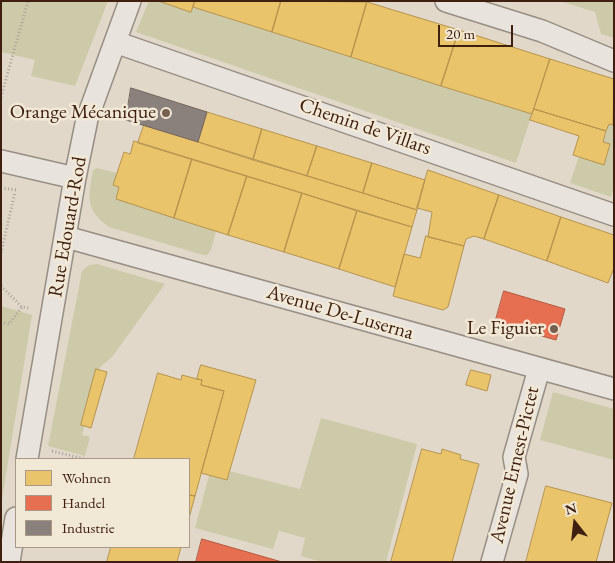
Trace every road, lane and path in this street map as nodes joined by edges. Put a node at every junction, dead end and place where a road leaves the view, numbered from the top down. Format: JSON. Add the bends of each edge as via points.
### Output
{"nodes":[{"id":1,"x":28,"y":1,"type":"edge"},
{"id":2,"x":130,"y":1,"type":"edge"},
{"id":3,"x":446,"y":1,"type":"edge"},
{"id":4,"x":115,"y":42,"type":"junction"},
{"id":5,"x":614,"y":61,"type":"edge"},
{"id":6,"x":1,"y":97,"type":"edge"},
{"id":7,"x":1,"y":161,"type":"edge"},
{"id":8,"x":75,"y":178,"type":"junction"},
{"id":9,"x":15,"y":192,"type":"dead end"},
{"id":10,"x":614,"y":215,"type":"edge"},
{"id":11,"x":66,"y":237,"type":"junction"},
{"id":12,"x":1,"y":252,"type":"edge"},
{"id":13,"x":1,"y":286,"type":"edge"},
{"id":14,"x":22,"y":307,"type":"junction"},
{"id":15,"x":36,"y":310,"type":"dead end"},
{"id":16,"x":1,"y":322,"type":"edge"},
{"id":17,"x":539,"y":369,"type":"junction"},
{"id":18,"x":614,"y":389,"type":"edge"},
{"id":19,"x":36,"y":454,"type":"edge"},
{"id":20,"x":75,"y":458,"type":"edge"},
{"id":21,"x":15,"y":524,"type":"edge"},
{"id":22,"x":9,"y":562,"type":"edge"},
{"id":23,"x":492,"y":562,"type":"edge"}],
"edges":[{"from":1,"to":6,"type":"path"},
{"from":2,"to":4,"type":"street","name":"Rue Edouard-Rod"},
{"from":3,"to":5,"type":"street","via":[[542,31]]},
{"from":4,"to":8,"type":"street","name":"Rue Edouard-Rod","via":[[88,119]]},
{"from":4,"to":10,"type":"street","name":"Chemin de Villars"},
{"from":7,"to":8,"type":"street"},
{"from":8,"to":11,"type":"street","name":"Rue Edouard-Rod"},
{"from":9,"to":12,"type":"path"},
{"from":11,"to":17,"type":"street","name":"Avenue De-Luserna"},
{"from":11,"to":19,"type":"street","name":"Rue Edouard-Rod"},
{"from":13,"to":14,"type":"path"},
{"from":14,"to":15,"type":"path"},
{"from":14,"to":16,"type":"path","via":[[9,324]]},
{"from":17,"to":18,"type":"street","name":"Avenue De-Luserna"},
{"from":17,"to":23,"type":"street","name":"Avenue Ernest-Pictet","via":[[514,457],[517,474]]},
{"from":19,"to":20,"type":"path"},
{"from":21,"to":22,"type":"street"}]}
